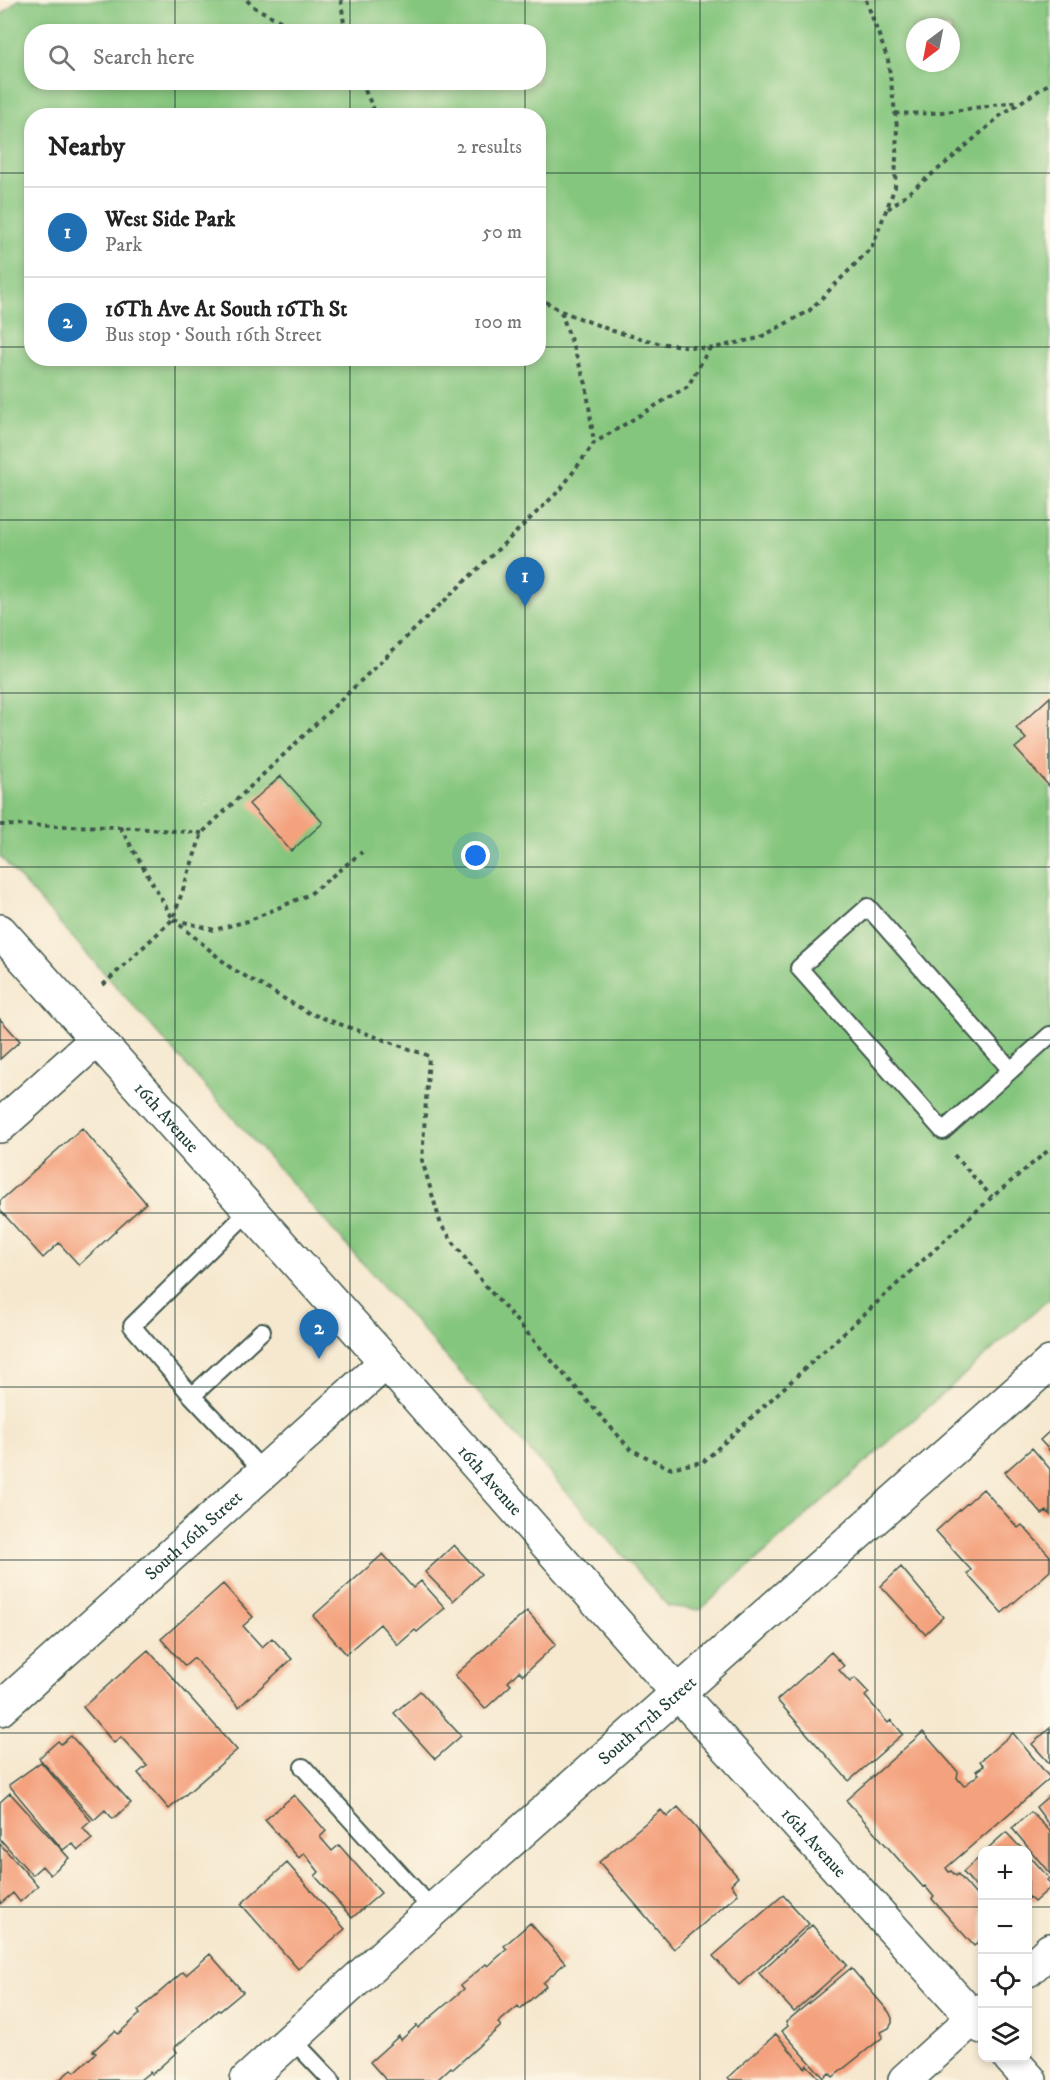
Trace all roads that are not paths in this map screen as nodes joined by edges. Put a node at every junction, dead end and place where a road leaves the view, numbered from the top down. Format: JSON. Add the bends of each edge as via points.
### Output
{"nodes":[{"id":1,"x":0,"y":931,"type":"edge"},
{"id":2,"x":1050,"y":1035,"type":"edge"},
{"id":3,"x":96,"y":1040,"type":"junction"},
{"id":4,"x":1010,"y":1069,"type":"junction"},
{"id":5,"x":0,"y":1126,"type":"edge"},
{"id":6,"x":249,"y":1210,"type":"junction"},
{"id":7,"x":262,"y":1331,"type":"dead end"},
{"id":8,"x":386,"y":1362,"type":"junction"},
{"id":9,"x":1050,"y":1363,"type":"edge"},
{"id":10,"x":192,"y":1396,"type":"junction"},
{"id":11,"x":264,"y":1472,"type":"junction"},
{"id":12,"x":679,"y":1694,"type":"junction"},
{"id":13,"x":0,"y":1709,"type":"edge"},
{"id":14,"x":303,"y":1767,"type":"dead end"},
{"id":15,"x":433,"y":1911,"type":"junction"},
{"id":16,"x":1050,"y":1950,"type":"edge"},
{"id":17,"x":1032,"y":1966,"type":"edge"},
{"id":18,"x":978,"y":2016,"type":"edge"},
{"id":19,"x":978,"y":2020,"type":"edge"},
{"id":20,"x":292,"y":2039,"type":"junction"},
{"id":21,"x":1014,"y":2062,"type":"edge"},
{"id":22,"x":247,"y":2080,"type":"edge"},
{"id":23,"x":331,"y":2080,"type":"edge"},
{"id":24,"x":904,"y":2080,"type":"edge"},
{"id":25,"x":1030,"y":2080,"type":"edge"}],
"edges":[{"from":1,"to":3,"type":"street","name":"16th Avenue"},
{"from":2,"to":4,"type":"lane"},
{"from":3,"to":5,"type":"street"},
{"from":3,"to":6,"type":"street","name":"16th Avenue"},
{"from":4,"to":4,"type":"lane","via":[[943,1131],[799,968],[868,907]]},
{"from":6,"to":8,"type":"street","name":"16th Avenue"},
{"from":6,"to":10,"type":"lane","via":[[132,1326]]},
{"from":7,"to":10,"type":"lane"},
{"from":8,"to":11,"type":"street","name":"South 16th Street"},
{"from":8,"to":12,"type":"street","name":"16th Avenue"},
{"from":9,"to":12,"type":"street","name":"South 17th Street"},
{"from":10,"to":11,"type":"lane"},
{"from":11,"to":13,"type":"street","name":"South 16th Street"},
{"from":12,"to":15,"type":"street","name":"South 17th Street"},
{"from":12,"to":18,"type":"street","name":"16th Avenue"},
{"from":14,"to":15,"type":"lane"},
{"from":15,"to":20,"type":"street","name":"South 17th Street"},
{"from":16,"to":17,"type":"street"},
{"from":19,"to":24,"type":"street"},
{"from":20,"to":22,"type":"street","name":"South 17th Street"},
{"from":20,"to":23,"type":"lane"},
{"from":21,"to":25,"type":"street"}]}
